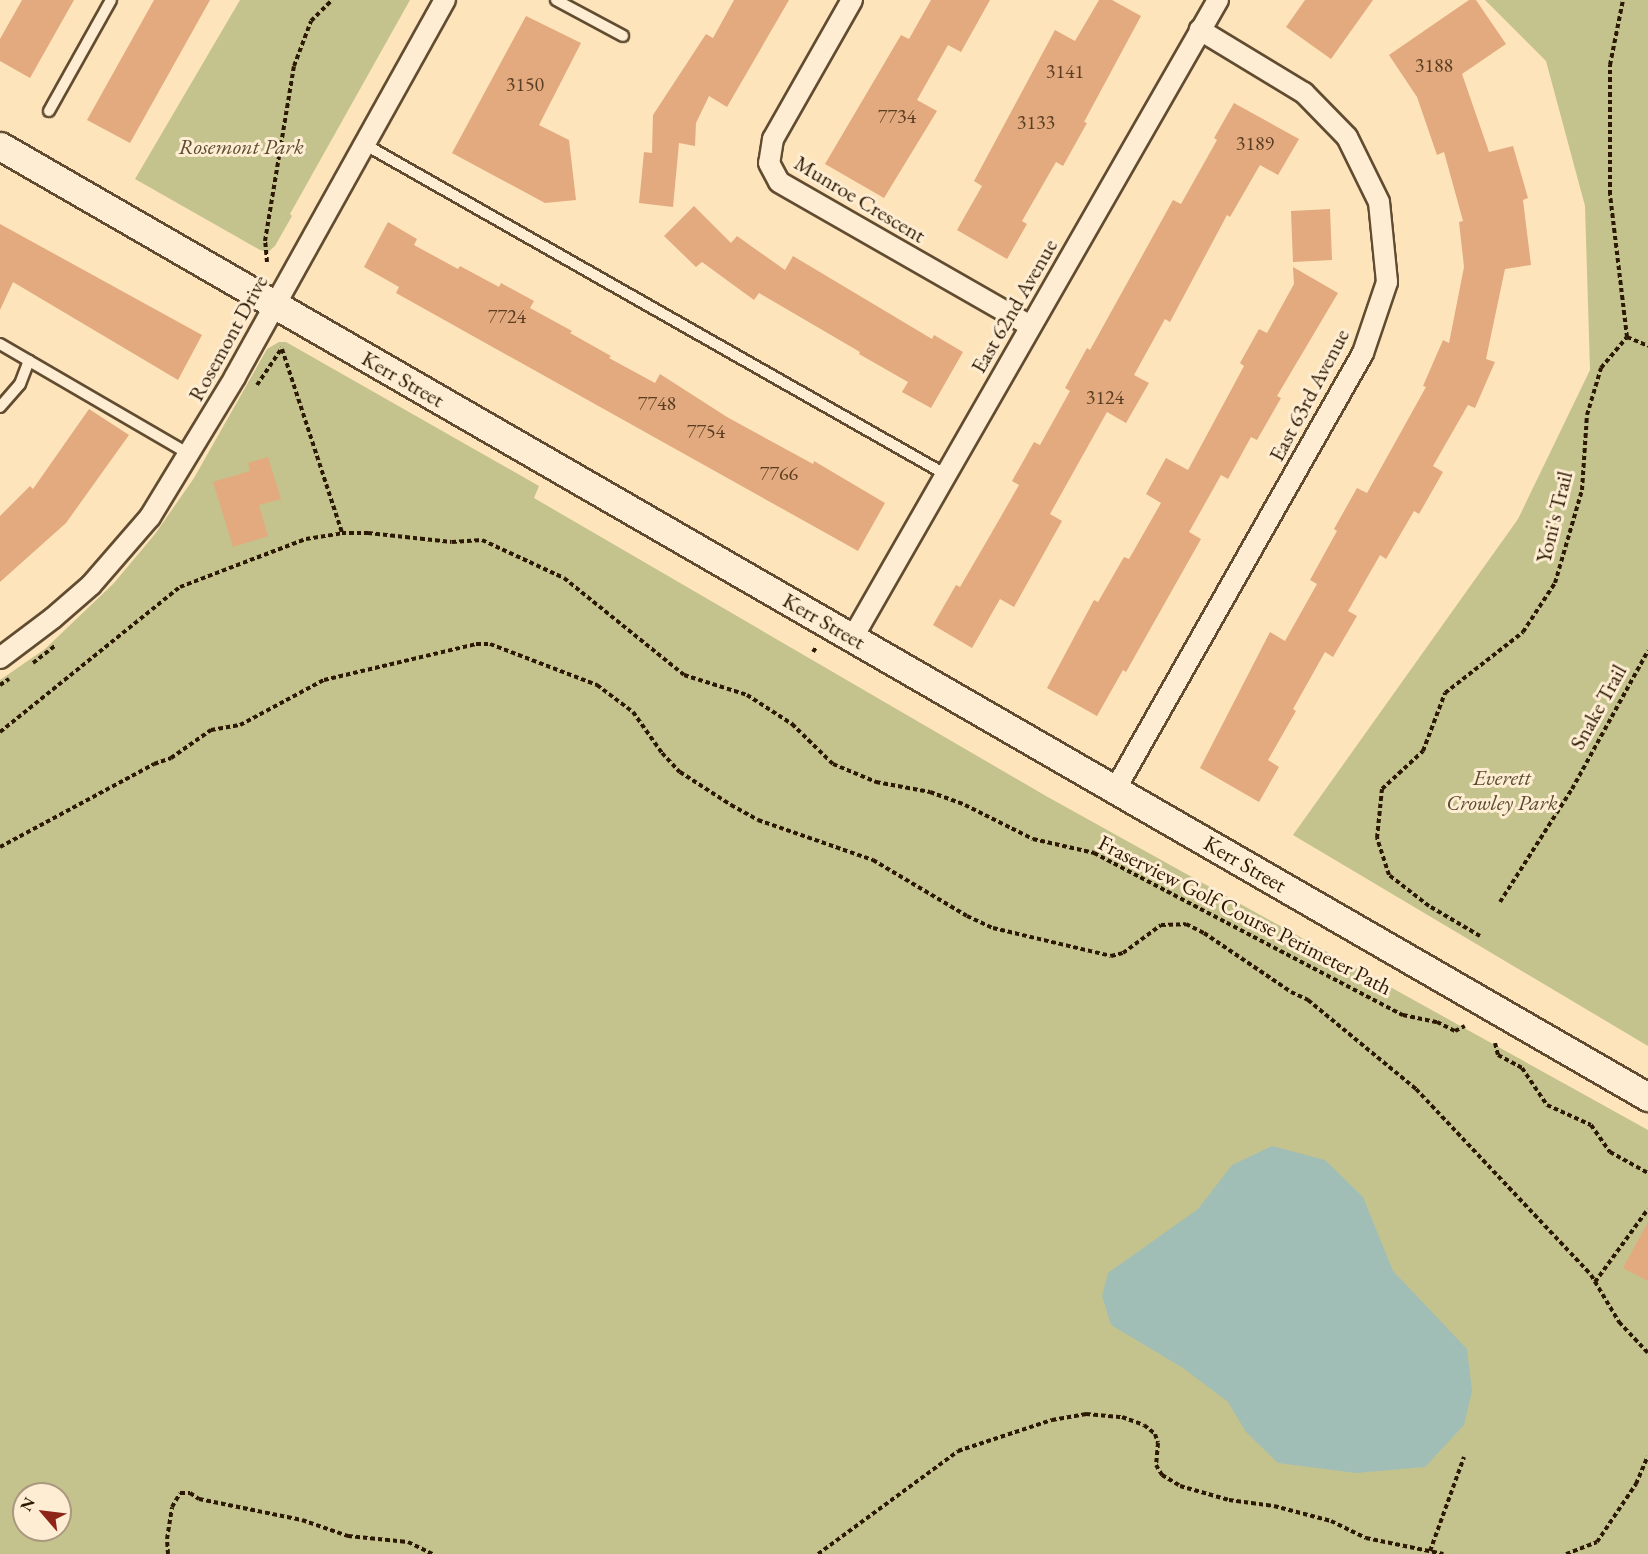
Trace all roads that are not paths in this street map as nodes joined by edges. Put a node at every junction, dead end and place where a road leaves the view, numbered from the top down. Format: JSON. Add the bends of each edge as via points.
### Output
{"nodes":[{"id":1,"x":111,"y":0,"type":"edge"},
{"id":2,"x":445,"y":0,"type":"edge"},
{"id":3,"x":556,"y":0,"type":"edge"},
{"id":4,"x":852,"y":0,"type":"edge"},
{"id":5,"x":1218,"y":0,"type":"edge"},
{"id":6,"x":1200,"y":30,"type":"junction"},
{"id":7,"x":623,"y":36,"type":"dead end"},
{"id":8,"x":49,"y":111,"type":"dead end"},
{"id":9,"x":364,"y":144,"type":"junction"},
{"id":10,"x":0,"y":146,"type":"edge"},
{"id":11,"x":274,"y":306,"type":"junction"},
{"id":12,"x":1030,"y":326,"type":"junction"},
{"id":13,"x":0,"y":344,"type":"edge"},
{"id":14,"x":29,"y":361,"type":"junction"},
{"id":15,"x":0,"y":407,"type":"edge"},
{"id":16,"x":189,"y":454,"type":"junction"},
{"id":17,"x":945,"y":474,"type":"junction"},
{"id":18,"x":853,"y":638,"type":"junction"},
{"id":19,"x":0,"y":658,"type":"edge"},
{"id":20,"x":1116,"y":788,"type":"junction"},
{"id":21,"x":1648,"y":1097,"type":"edge"}],
"edges":[{"from":1,"to":8,"type":"lane"},
{"from":2,"to":9,"type":"street","name":"Rosemont Drive"},
{"from":3,"to":7,"type":"lane"},
{"from":4,"to":12,"type":"street","name":"Munroe Crescent","via":[[773,139],[769,163],[779,182]]},
{"from":5,"to":6,"type":"street","name":"East 62nd Avenue"},
{"from":6,"to":12,"type":"street","name":"East 62nd Avenue"},
{"from":6,"to":20,"type":"street","name":"East 63rd Avenue","via":[[1304,93],[1347,137],[1379,202],[1387,282],[1363,353]]},
{"from":9,"to":11,"type":"street","name":"Rosemont Drive"},
{"from":9,"to":17,"type":"lane"},
{"from":10,"to":11,"type":"street","name":"Kerr Street"},
{"from":11,"to":16,"type":"street","name":"Rosemont Drive"},
{"from":11,"to":18,"type":"street","name":"Kerr Street"},
{"from":12,"to":17,"type":"street","name":"East 62nd Avenue"},
{"from":13,"to":14,"type":"lane"},
{"from":14,"to":15,"type":"lane","via":[[20,384]]},
{"from":14,"to":16,"type":"lane"},
{"from":16,"to":19,"type":"street","name":"Rosemont Drive","via":[[150,517],[91,585]]},
{"from":17,"to":18,"type":"street","name":"East 62nd Avenue"},
{"from":18,"to":20,"type":"street","name":"Kerr Street"},
{"from":20,"to":21,"type":"street","name":"Kerr Street"}]}
